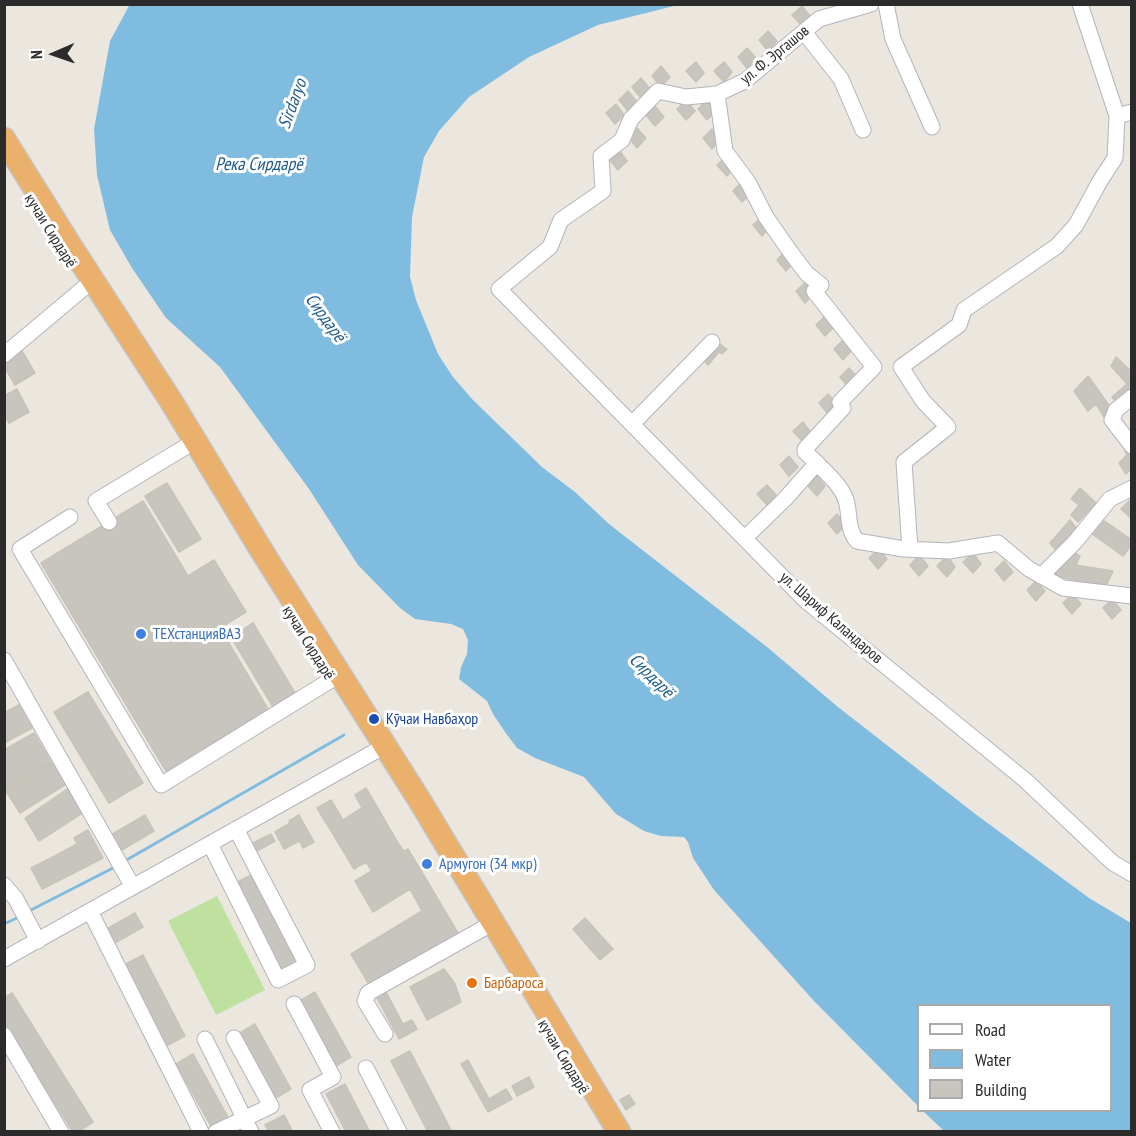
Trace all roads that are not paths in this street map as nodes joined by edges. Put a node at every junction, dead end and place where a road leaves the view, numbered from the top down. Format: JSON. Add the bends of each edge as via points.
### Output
{"nodes":[{"id":1,"x":871,"y":4,"type":"edge"},
{"id":2,"x":886,"y":4,"type":"edge"},
{"id":3,"x":1080,"y":4,"type":"edge"},
{"id":4,"x":804,"y":32,"type":"junction"},
{"id":5,"x":717,"y":94,"type":"junction"},
{"id":6,"x":1124,"y":114,"type":"edge"},
{"id":7,"x":932,"y":127,"type":"dead end"},
{"id":8,"x":863,"y":130,"type":"dead end"},
{"id":9,"x":4,"y":139,"type":"edge"},
{"id":10,"x":4,"y":158,"type":"edge"},
{"id":11,"x":89,"y":283,"type":"junction"},
{"id":12,"x":499,"y":289,"type":"joint"},
{"id":13,"x":712,"y":342,"type":"dead end"},
{"id":14,"x":8,"y":348,"type":"edge"},
{"id":15,"x":1131,"y":397,"type":"edge"},
{"id":16,"x":632,"y":424,"type":"junction"},
{"id":17,"x":191,"y":443,"type":"junction"},
{"id":18,"x":1131,"y":446,"type":"edge"},
{"id":19,"x":817,"y":463,"type":"junction"},
{"id":20,"x":1131,"y":488,"type":"edge"},
{"id":21,"x":70,"y":517,"type":"dead end"},
{"id":22,"x":109,"y":522,"type":"dead end"},
{"id":23,"x":745,"y":538,"type":"junction"},
{"id":24,"x":910,"y":549,"type":"junction"},
{"id":25,"x":1041,"y":576,"type":"junction"},
{"id":26,"x":1131,"y":596,"type":"edge"},
{"id":27,"x":4,"y":660,"type":"edge"},
{"id":28,"x":331,"y":680,"type":"junction"},
{"id":29,"x":379,"y":748,"type":"junction"},
{"id":30,"x":236,"y":829,"type":"junction"},
{"id":31,"x":210,"y":844,"type":"junction"},
{"id":32,"x":1131,"y":874,"type":"edge"},
{"id":33,"x":4,"y":885,"type":"edge"},
{"id":34,"x":133,"y":887,"type":"junction"},
{"id":35,"x":10,"y":902,"type":"edge"},
{"id":36,"x":90,"y":911,"type":"junction"},
{"id":37,"x":484,"y":928,"type":"junction"},
{"id":38,"x":38,"y":941,"type":"junction"},
{"id":39,"x":4,"y":959,"type":"edge"},
{"id":40,"x":294,"y":1004,"type":"dead end"},
{"id":41,"x":385,"y":1034,"type":"dead end"},
{"id":42,"x":4,"y":1035,"type":"edge"},
{"id":43,"x":234,"y":1038,"type":"dead end"},
{"id":44,"x":205,"y":1039,"type":"dead end"},
{"id":45,"x":366,"y":1068,"type":"dead end"},
{"id":46,"x":198,"y":1125,"type":"edge"},
{"id":47,"x":247,"y":1125,"type":"edge"},
{"id":48,"x":61,"y":1131,"type":"edge"},
{"id":49,"x":216,"y":1131,"type":"edge"},
{"id":50,"x":332,"y":1131,"type":"edge"},
{"id":51,"x":399,"y":1131,"type":"edge"},
{"id":52,"x":607,"y":1131,"type":"edge"},
{"id":53,"x":619,"y":1131,"type":"edge"}],
"edges":[{"from":1,"to":4,"type":"street","name":"ул. Ф. Эргашов","via":[[819,19]]},
{"from":2,"to":7,"type":"street","via":[[893,39]]},
{"from":3,"to":6,"type":"street"},
{"from":4,"to":5,"type":"street","name":"ул. Ф. Эргашов","via":[[745,81]]},
{"from":4,"to":8,"type":"street","via":[[841,79]]},
{"from":5,"to":12,"type":"street","name":"ул. Ф. Эргашов","via":[[686,97],[658,91],[631,119],[622,140],[601,156],[603,191],[561,220],[550,247]]},
{"from":5,"to":19,"type":"street","via":[[725,151],[789,250],[820,285],[814,291],[874,367],[840,402],[843,408],[805,449]]},
{"from":6,"to":24,"type":"street","via":[[1115,158],[1076,225],[1057,246],[964,310],[959,325],[902,367],[923,401],[948,427],[904,462]]},
{"from":9,"to":11,"type":"highway"},
{"from":10,"to":11,"type":"highway","name":"кучаи Сирдарё"},
{"from":11,"to":14,"type":"street"},
{"from":11,"to":17,"type":"highway"},
{"from":12,"to":16,"type":"street","name":"ул. Шариф Каландаров"},
{"from":13,"to":16,"type":"street"},
{"from":15,"to":18,"type":"street","via":[[1116,410],[1112,420]]},
{"from":16,"to":23,"type":"street","name":"ул. Шариф Каландаров"},
{"from":17,"to":22,"type":"street","via":[[96,501]]},
{"from":17,"to":28,"type":"highway","name":"кучаи Сирдарё","via":[[250,551]]},
{"from":17,"to":29,"type":"highway","via":[[263,553]]},
{"from":19,"to":23,"type":"street"},
{"from":19,"to":24,"type":"street","via":[[841,490],[852,536],[857,541]]},
{"from":20,"to":25,"type":"street","via":[[1110,499],[1076,542]]},
{"from":21,"to":28,"type":"street","via":[[20,549],[161,785]]},
{"from":23,"to":32,"type":"street","name":"ул. Шариф Каландаров","via":[[806,601],[1025,780],[1113,863]]},
{"from":24,"to":25,"type":"street","via":[[949,551],[998,543]]},
{"from":25,"to":26,"type":"street","via":[[1063,588]]},
{"from":27,"to":34,"type":"street"},
{"from":28,"to":29,"type":"highway","name":"кучаи Сирдарё"},
{"from":29,"to":30,"type":"street"},
{"from":29,"to":37,"type":"highway","name":"кучаи Сирдарё"},
{"from":29,"to":53,"type":"highway","via":[[549,1013]]},
{"from":30,"to":31,"type":"street"},
{"from":30,"to":31,"type":"street","via":[[307,965],[278,980]]},
{"from":31,"to":34,"type":"street"},
{"from":33,"to":35,"type":"street"},
{"from":34,"to":36,"type":"street"},
{"from":35,"to":38,"type":"street"},
{"from":36,"to":38,"type":"street"},
{"from":36,"to":46,"type":"street"},
{"from":37,"to":41,"type":"street","via":[[368,993],[365,1001]]},
{"from":37,"to":52,"type":"highway","name":"кучаи Сирдарё"},
{"from":38,"to":39,"type":"street"},
{"from":40,"to":50,"type":"street","via":[[333,1077],[310,1090]]},
{"from":42,"to":48,"type":"street"},
{"from":43,"to":47,"type":"street","via":[[271,1106]]},
{"from":44,"to":47,"type":"street"},
{"from":45,"to":51,"type":"street"},
{"from":47,"to":49,"type":"street"}]}
